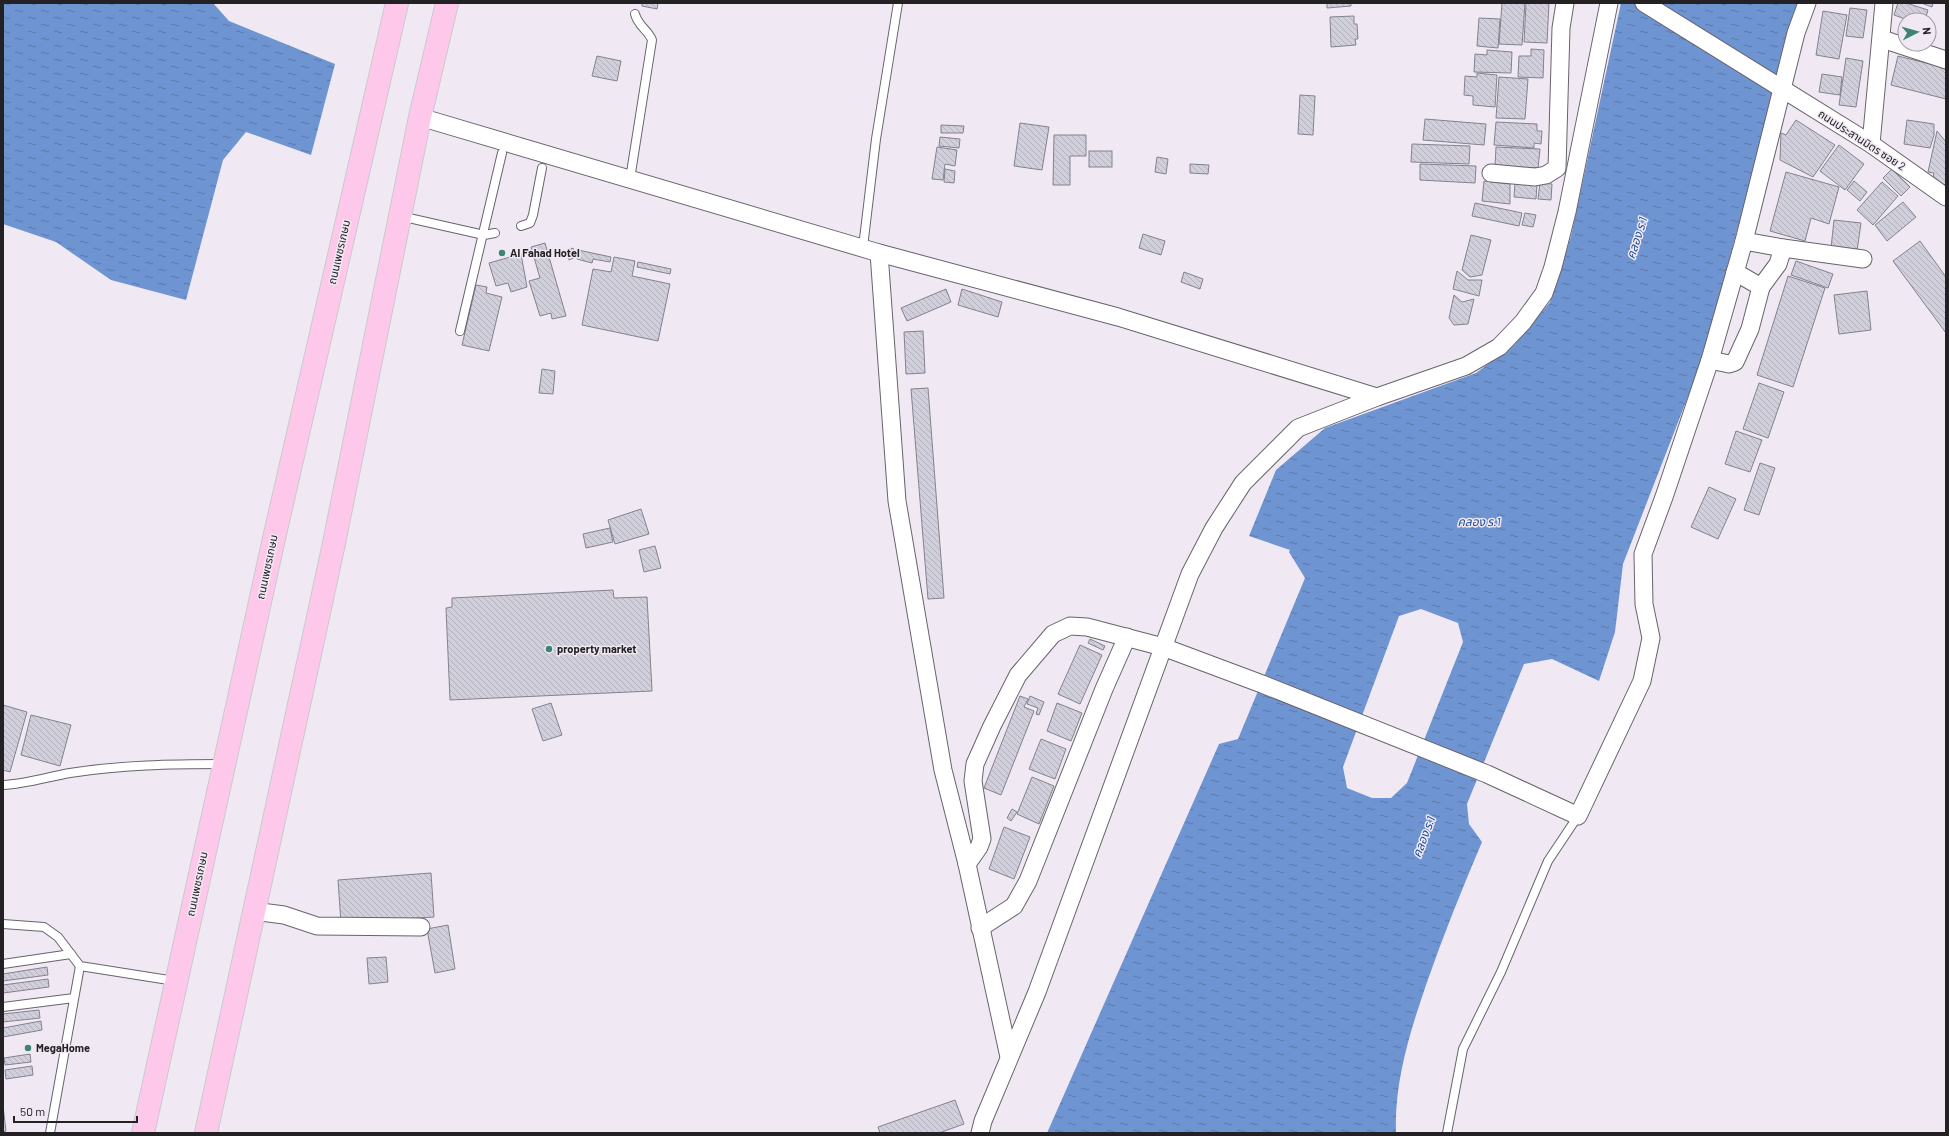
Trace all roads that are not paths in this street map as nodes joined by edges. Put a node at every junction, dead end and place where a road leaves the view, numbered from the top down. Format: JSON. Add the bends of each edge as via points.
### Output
{"nodes":[{"id":1,"x":397,"y":3,"type":"edge"},
{"id":2,"x":447,"y":3,"type":"edge"},
{"id":3,"x":898,"y":3,"type":"edge"},
{"id":4,"x":1565,"y":3,"type":"edge"},
{"id":5,"x":1608,"y":3,"type":"edge"},
{"id":6,"x":1644,"y":3,"type":"edge"},
{"id":7,"x":1808,"y":3,"type":"edge"},
{"id":8,"x":1884,"y":3,"type":"edge"},
{"id":9,"x":635,"y":14,"type":"dead end"},
{"id":10,"x":1882,"y":39,"type":"junction"},
{"id":11,"x":1946,"y":60,"type":"edge"},
{"id":12,"x":1780,"y":88,"type":"junction"},
{"id":13,"x":420,"y":117,"type":"junction"},
{"id":14,"x":1871,"y":144,"type":"junction"},
{"id":15,"x":502,"y":153,"type":"dead end"},
{"id":16,"x":542,"y":168,"type":"dead end"},
{"id":17,"x":1491,"y":173,"type":"dead end"},
{"id":18,"x":630,"y":179,"type":"junction"},
{"id":19,"x":1946,"y":197,"type":"edge"},
{"id":20,"x":400,"y":216,"type":"junction"},
{"id":21,"x":521,"y":226,"type":"dead end"},
{"id":22,"x":495,"y":232,"type":"dead end"},
{"id":23,"x":484,"y":234,"type":"junction"},
{"id":24,"x":1744,"y":242,"type":"junction"},
{"id":25,"x":863,"y":247,"type":"junction"},
{"id":26,"x":1783,"y":248,"type":"junction"},
{"id":27,"x":879,"y":253,"type":"junction"},
{"id":28,"x":1863,"y":259,"type":"dead end"},
{"id":29,"x":1735,"y":272,"type":"junction"},
{"id":30,"x":1761,"y":287,"type":"junction"},
{"id":31,"x":460,"y":331,"type":"dead end"},
{"id":32,"x":1710,"y":360,"type":"junction"},
{"id":33,"x":1378,"y":397,"type":"junction"},
{"id":34,"x":1127,"y":637,"type":"junction"},
{"id":35,"x":1163,"y":647,"type":"junction"},
{"id":36,"x":224,"y":764,"type":"junction"},
{"id":37,"x":3,"y":786,"type":"edge"},
{"id":38,"x":1578,"y":816,"type":"junction"},
{"id":39,"x":967,"y":864,"type":"junction"},
{"id":40,"x":253,"y":911,"type":"junction"},
{"id":41,"x":3,"y":924,"type":"edge"},
{"id":42,"x":421,"y":927,"type":"dead end"},
{"id":43,"x":980,"y":928,"type":"junction"},
{"id":44,"x":71,"y":954,"type":"junction"},
{"id":45,"x":3,"y":964,"type":"edge"},
{"id":46,"x":80,"y":966,"type":"junction"},
{"id":47,"x":176,"y":981,"type":"junction"},
{"id":48,"x":74,"y":998,"type":"junction"},
{"id":49,"x":3,"y":1007,"type":"edge"},
{"id":50,"x":1009,"y":1057,"type":"junction"},
{"id":51,"x":50,"y":1133,"type":"edge"},
{"id":52,"x":143,"y":1133,"type":"edge"},
{"id":53,"x":206,"y":1133,"type":"edge"},
{"id":54,"x":980,"y":1133,"type":"edge"},
{"id":55,"x":1447,"y":1133,"type":"edge"}],
"edges":[{"from":1,"to":36,"type":"highway","name":"ถนนเพชรเกษม","via":[[274,534]]},
{"from":2,"to":13,"type":"highway"},
{"from":3,"to":25,"type":"lane","via":[[876,138]]},
{"from":4,"to":17,"type":"street","via":[[1561,28],[1556,168],[1546,175],[1535,177]]},
{"from":5,"to":33,"type":"street","via":[[1567,212],[1544,293],[1523,322],[1499,347],[1466,366]]},
{"from":6,"to":12,"type":"street","name":"ถนนประสานมิตร ซอย 2"},
{"from":7,"to":12,"type":"street","via":[[1796,33]]},
{"from":8,"to":10,"type":"street"},
{"from":9,"to":18,"type":"lane","via":[[637,22],[650,34],[652,40]]},
{"from":10,"to":11,"type":"street"},
{"from":10,"to":14,"type":"street"},
{"from":12,"to":14,"type":"street","name":"ถนนประสานมิตร ซอย 2"},
{"from":12,"to":24,"type":"street"},
{"from":13,"to":18,"type":"street"},
{"from":13,"to":20,"type":"highway"},
{"from":14,"to":19,"type":"street","name":"ถนนประสานมิตร ซอย 2"},
{"from":15,"to":23,"type":"lane"},
{"from":16,"to":21,"type":"lane","via":[[533,215],[530,223]]},
{"from":18,"to":25,"type":"street"},
{"from":20,"to":23,"type":"lane"},
{"from":20,"to":40,"type":"highway","via":[[333,548]]},
{"from":22,"to":23,"type":"lane"},
{"from":23,"to":31,"type":"lane"},
{"from":24,"to":26,"type":"street"},
{"from":24,"to":29,"type":"street"},
{"from":25,"to":27,"type":"street"},
{"from":26,"to":28,"type":"street"},
{"from":26,"to":30,"type":"street","via":[[1778,264]]},
{"from":27,"to":33,"type":"street","via":[[1118,318]]},
{"from":27,"to":39,"type":"street","via":[[897,501],[943,770]]},
{"from":29,"to":30,"type":"street"},
{"from":29,"to":32,"type":"street"},
{"from":30,"to":32,"type":"street","via":[[1750,329],[1735,362],[1729,364]]},
{"from":32,"to":38,"type":"street","via":[[1643,554],[1644,604],[1651,638],[1642,681]]},
{"from":33,"to":35,"type":"street","via":[[1298,428],[1243,483],[1214,528],[1190,574]]},
{"from":34,"to":35,"type":"street"},
{"from":34,"to":39,"type":"street","via":[[1086,627],[1070,626],[1053,634],[1018,675],[975,764],[973,781],[982,839]]},
{"from":34,"to":43,"type":"street","via":[[1028,881],[1014,906]]},
{"from":35,"to":38,"type":"street","via":[[1487,774]]},
{"from":35,"to":50,"type":"street","via":[[1037,992]]},
{"from":36,"to":37,"type":"lane","via":[[152,764],[70,773]]},
{"from":36,"to":47,"type":"highway","name":"ถนนเพชรเกษม"},
{"from":38,"to":55,"type":"lane","via":[[1548,861],[1502,972],[1463,1049]]},
{"from":39,"to":43,"type":"street"},
{"from":40,"to":42,"type":"street","via":[[284,916],[317,926]]},
{"from":40,"to":53,"type":"highway"},
{"from":41,"to":44,"type":"lane","via":[[44,927],[58,936]]},
{"from":43,"to":50,"type":"street"},
{"from":44,"to":45,"type":"lane"},
{"from":44,"to":46,"type":"lane"},
{"from":46,"to":47,"type":"lane"},
{"from":46,"to":48,"type":"lane"},
{"from":47,"to":52,"type":"highway","name":"ถนนเพชรเกษม"},
{"from":48,"to":49,"type":"lane"},
{"from":48,"to":51,"type":"lane"},
{"from":50,"to":54,"type":"street"}]}
